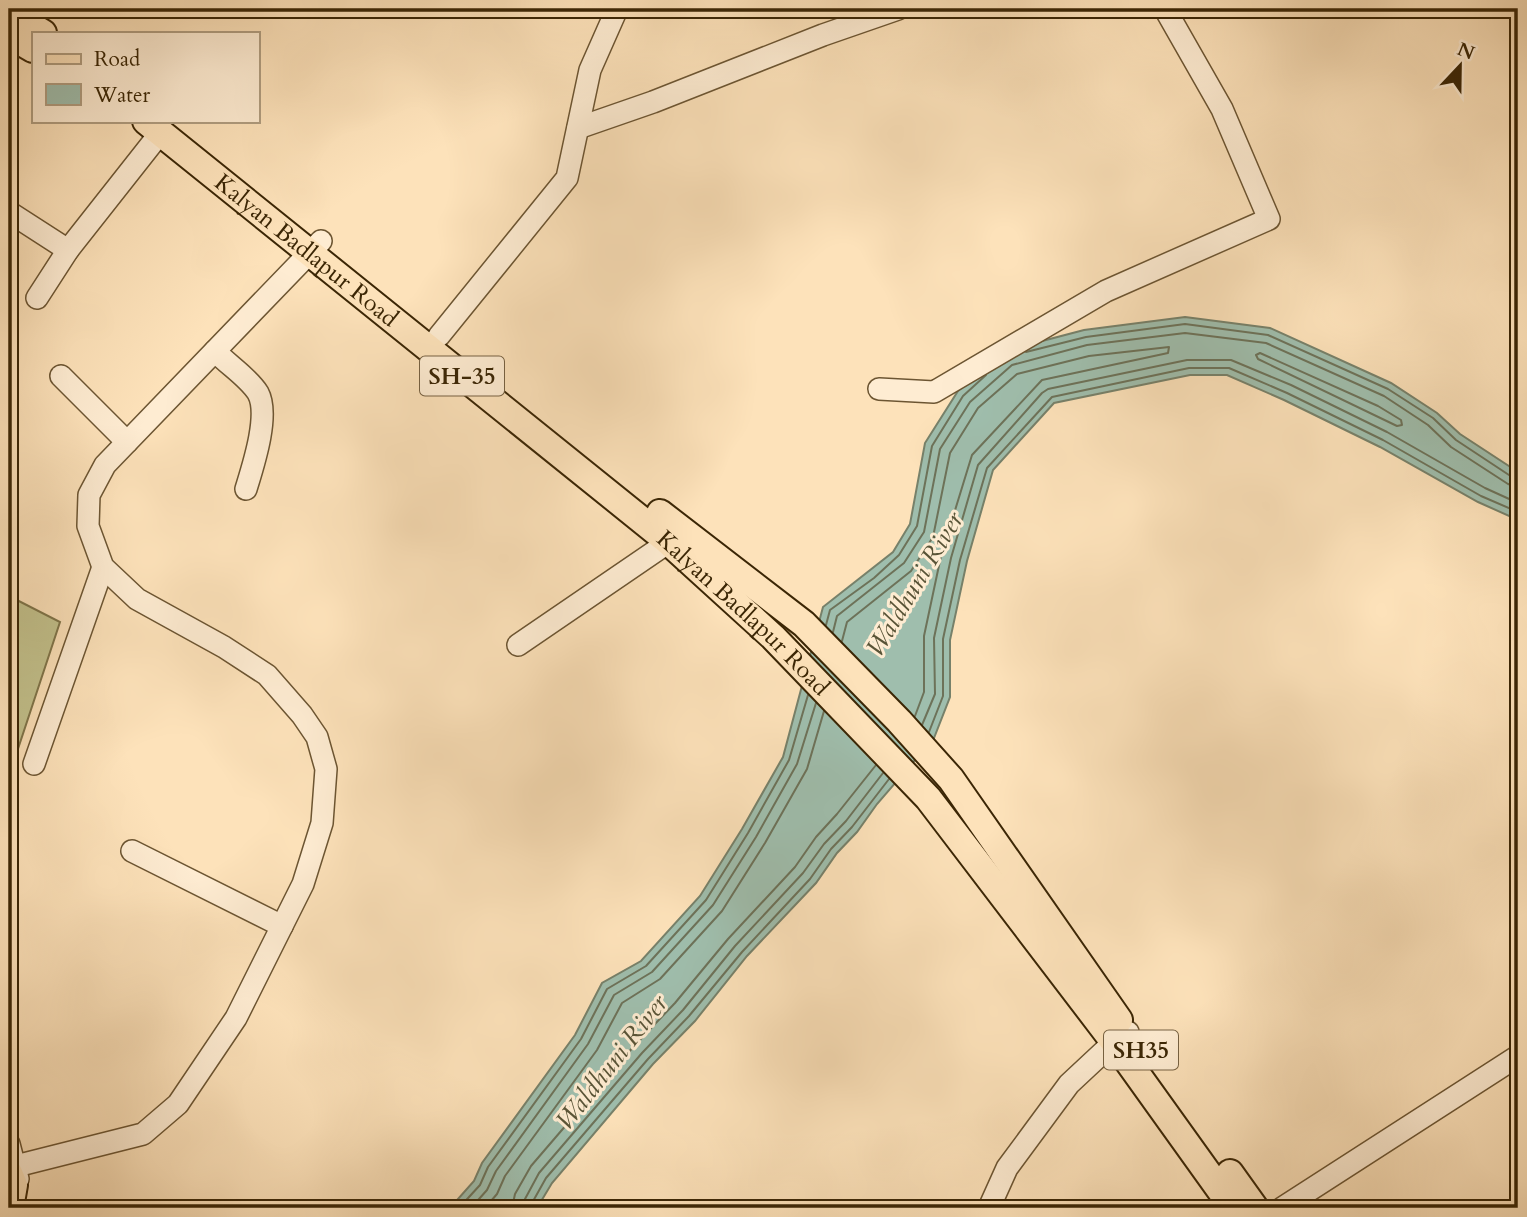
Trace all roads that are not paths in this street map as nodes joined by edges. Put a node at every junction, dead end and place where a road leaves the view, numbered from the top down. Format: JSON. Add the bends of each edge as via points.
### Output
{"nodes":[{"id":1,"x":617,"y":9,"type":"edge"},
{"id":2,"x":898,"y":9,"type":"edge"},
{"id":3,"x":1165,"y":9,"type":"edge"},
{"id":4,"x":9,"y":12,"type":"edge"},
{"id":5,"x":41,"y":32,"type":"edge"},
{"id":6,"x":9,"y":35,"type":"edge"},
{"id":7,"x":32,"y":48,"type":"edge"},
{"id":8,"x":160,"y":125,"type":"edge"},
{"id":9,"x":578,"y":128,"type":"junction"},
{"id":10,"x":9,"y":212,"type":"edge"},
{"id":11,"x":315,"y":247,"type":"junction"},
{"id":12,"x":68,"y":250,"type":"junction"},
{"id":13,"x":37,"y":298,"type":"dead end"},
{"id":14,"x":439,"y":336,"type":"junction"},
{"id":15,"x":215,"y":351,"type":"junction"},
{"id":16,"x":61,"y":376,"type":"dead end"},
{"id":17,"x":879,"y":389,"type":"dead end"},
{"id":18,"x":127,"y":442,"type":"junction"},
{"id":19,"x":246,"y":489,"type":"dead end"},
{"id":20,"x":676,"y":537,"type":"junction"},
{"id":21,"x":103,"y":567,"type":"junction"},
{"id":22,"x":518,"y":645,"type":"dead end"},
{"id":23,"x":34,"y":764,"type":"dead end"},
{"id":24,"x":951,"y":779,"type":"joint"},
{"id":25,"x":928,"y":798,"type":"joint"},
{"id":26,"x":132,"y":851,"type":"dead end"},
{"id":27,"x":282,"y":926,"type":"junction"},
{"id":28,"x":1121,"y":1037,"type":"junction"},
{"id":29,"x":1518,"y":1056,"type":"edge"},
{"id":30,"x":9,"y":1144,"type":"edge"},
{"id":31,"x":12,"y":1169,"type":"edge"},
{"id":32,"x":991,"y":1207,"type":"edge"},
{"id":33,"x":10,"y":1208,"type":"edge"},
{"id":34,"x":21,"y":1208,"type":"edge"},
{"id":35,"x":1233,"y":1208,"type":"edge"},
{"id":36,"x":1255,"y":1208,"type":"edge"},
{"id":37,"x":1282,"y":1208,"type":"edge"}],
"edges":[{"from":1,"to":9,"type":"street","via":[[590,70]]},
{"from":2,"to":9,"type":"street"},
{"from":3,"to":17,"type":"street","via":[[1222,109],[1269,219],[1106,291],[934,392]]},
{"from":4,"to":5,"type":"main road"},
{"from":6,"to":7,"type":"main road"},
{"from":8,"to":11,"type":"main road","name":"Kalyan Badlapur Road","number":"SH-35"},
{"from":8,"to":12,"type":"street"},
{"from":9,"to":14,"type":"street","via":[[568,178]]},
{"from":10,"to":12,"type":"street"},
{"from":11,"to":14,"type":"main road","name":"Kalyan Badlapur Road","number":"SH-35"},
{"from":11,"to":15,"type":"street"},
{"from":11,"to":20,"type":"main road","name":"Kalyan Badlapur Road","number":"SH-35"},
{"from":12,"to":13,"type":"street"},
{"from":14,"to":20,"type":"main road","name":"Kalyan Badlapur Road","number":"SH-35"},
{"from":15,"to":18,"type":"street"},
{"from":15,"to":19,"type":"street","via":[[259,395],[262,410]]},
{"from":16,"to":18,"type":"street"},
{"from":18,"to":21,"type":"street","via":[[105,465],[89,495],[88,526]]},
{"from":20,"to":22,"type":"street"},
{"from":20,"to":24,"type":"main road","name":"Kalyan Badlapur Road","number":"SH-35","via":[[804,624]]},
{"from":20,"to":25,"type":"main road","name":"Kalyan Badlapur Road","number":"SH-35"},
{"from":21,"to":23,"type":"street"},
{"from":21,"to":27,"type":"street","via":[[137,599],[267,675],[317,737],[326,769],[322,823],[303,884]]},
{"from":24,"to":28,"type":"main road","name":"Kalyan Badlapur Road","number":"SH35"},
{"from":25,"to":28,"type":"main road","name":"Kalyan Badlapur Road","number":"SH35"},
{"from":26,"to":27,"type":"street"},
{"from":27,"to":31,"type":"street","via":[[236,1018],[178,1104],[143,1134]]},
{"from":28,"to":32,"type":"street","via":[[1069,1084],[1007,1168]]},
{"from":28,"to":35,"type":"main road","name":"Kalyan Badlapur Road","number":"SH35"},
{"from":28,"to":36,"type":"main road","name":"Kalyan Badlapur Road","number":"SH35"},
{"from":29,"to":37,"type":"street"},
{"from":30,"to":31,"type":"street"},
{"from":31,"to":33,"type":"main road"},
{"from":31,"to":34,"type":"street"}]}
